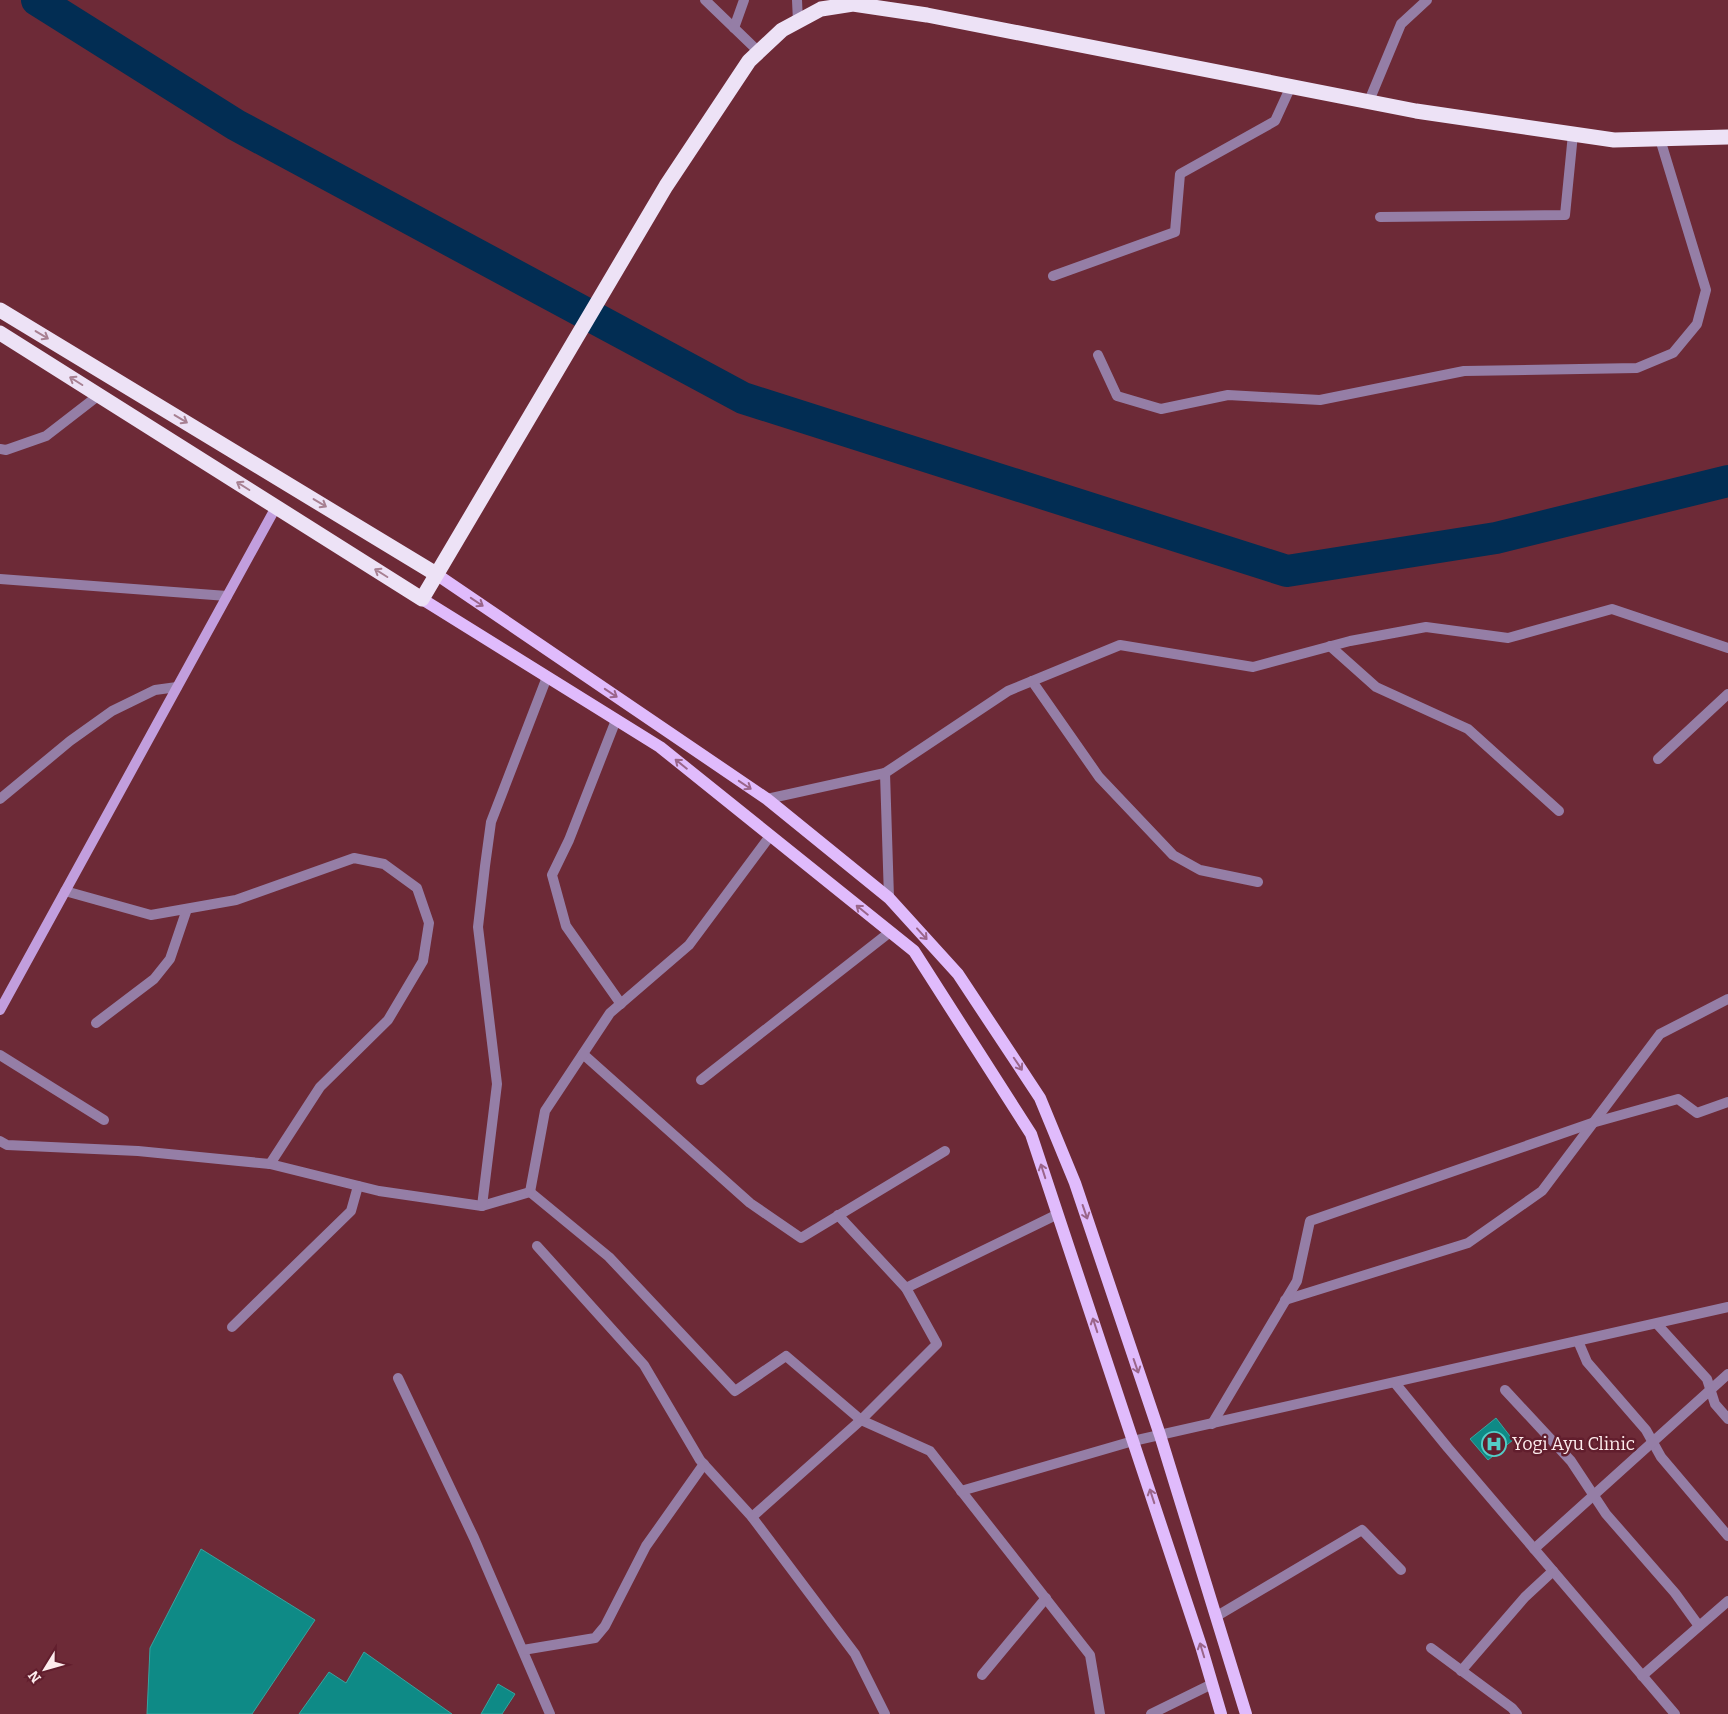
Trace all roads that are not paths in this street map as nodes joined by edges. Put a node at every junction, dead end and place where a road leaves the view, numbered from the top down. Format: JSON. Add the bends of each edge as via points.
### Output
{"nodes":[{"id":1,"x":705,"y":0,"type":"edge"},
{"id":2,"x":744,"y":0,"type":"edge"},
{"id":3,"x":796,"y":0,"type":"edge"},
{"id":4,"x":1427,"y":0,"type":"edge"},
{"id":5,"x":798,"y":22,"type":"junction"},
{"id":6,"x":734,"y":28,"type":"junction"},
{"id":7,"x":759,"y":52,"type":"junction"},
{"id":8,"x":1291,"y":86,"type":"junction"},
{"id":9,"x":1369,"y":101,"type":"junction"},
{"id":10,"x":1573,"y":134,"type":"junction"},
{"id":11,"x":1728,"y":137,"type":"edge"},
{"id":12,"x":1660,"y":139,"type":"junction"},
{"id":13,"x":1380,"y":217,"type":"dead end"},
{"id":14,"x":1053,"y":276,"type":"dead end"},
{"id":15,"x":0,"y":310,"type":"edge"},
{"id":16,"x":0,"y":333,"type":"edge"},
{"id":17,"x":1098,"y":355,"type":"dead end"},
{"id":18,"x":99,"y":395,"type":"junction"},
{"id":19,"x":0,"y":449,"type":"edge"},
{"id":20,"x":276,"y":507,"type":"junction"},
{"id":21,"x":436,"y":574,"type":"junction"},
{"id":22,"x":0,"y":579,"type":"edge"},
{"id":23,"x":227,"y":596,"type":"junction"},
{"id":24,"x":422,"y":598,"type":"junction"},
{"id":25,"x":1330,"y":646,"type":"junction"},
{"id":26,"x":1728,"y":648,"type":"edge"},
{"id":27,"x":547,"y":677,"type":"junction"},
{"id":28,"x":1032,"y":681,"type":"junction"},
{"id":29,"x":177,"y":687,"type":"junction"},
{"id":30,"x":1728,"y":694,"type":"edge"},
{"id":31,"x":616,"y":720,"type":"junction"},
{"id":32,"x":1658,"y":758,"type":"dead end"},
{"id":33,"x":886,"y":773,"type":"junction"},
{"id":34,"x":0,"y":799,"type":"edge"},
{"id":35,"x":767,"y":799,"type":"junction"},
{"id":36,"x":1559,"y":811,"type":"dead end"},
{"id":37,"x":770,"y":836,"type":"junction"},
{"id":38,"x":1258,"y":882,"type":"dead end"},
{"id":39,"x":65,"y":891,"type":"junction"},
{"id":40,"x":889,"y":898,"type":"junction"},
{"id":41,"x":188,"y":909,"type":"junction"},
{"id":42,"x":890,"y":932,"type":"junction"},
{"id":43,"x":1728,"y":999,"type":"edge"},
{"id":44,"x":621,"y":1004,"type":"junction"},
{"id":45,"x":0,"y":1010,"type":"edge"},
{"id":46,"x":96,"y":1023,"type":"dead end"},
{"id":47,"x":583,"y":1054,"type":"junction"},
{"id":48,"x":0,"y":1055,"type":"edge"},
{"id":49,"x":702,"y":1080,"type":"dead end"},
{"id":50,"x":1728,"y":1102,"type":"edge"},
{"id":51,"x":104,"y":1120,"type":"dead end"},
{"id":52,"x":1592,"y":1123,"type":"junction"},
{"id":53,"x":0,"y":1141,"type":"edge"},
{"id":54,"x":945,"y":1151,"type":"dead end"},
{"id":55,"x":270,"y":1164,"type":"junction"},
{"id":56,"x":358,"y":1186,"type":"junction"},
{"id":57,"x":530,"y":1192,"type":"junction"},
{"id":58,"x":482,"y":1206,"type":"junction"},
{"id":59,"x":1058,"y":1214,"type":"junction"},
{"id":60,"x":838,"y":1216,"type":"junction"},
{"id":61,"x":537,"y":1246,"type":"dead end"},
{"id":62,"x":906,"y":1288,"type":"junction"},
{"id":63,"x":1285,"y":1300,"type":"junction"},
{"id":64,"x":1728,"y":1307,"type":"edge"},
{"id":65,"x":1657,"y":1324,"type":"junction"},
{"id":66,"x":232,"y":1327,"type":"dead end"},
{"id":67,"x":1578,"y":1341,"type":"junction"},
{"id":68,"x":1728,"y":1374,"type":"edge"},
{"id":69,"x":398,"y":1378,"type":"dead end"},
{"id":70,"x":1394,"y":1383,"type":"junction"},
{"id":71,"x":1505,"y":1390,"type":"dead end"},
{"id":72,"x":1710,"y":1390,"type":"junction"},
{"id":73,"x":1728,"y":1419,"type":"edge"},
{"id":74,"x":861,"y":1420,"type":"junction"},
{"id":75,"x":1212,"y":1424,"type":"junction"},
{"id":76,"x":1160,"y":1436,"type":"junction"},
{"id":77,"x":1133,"y":1441,"type":"junction"},
{"id":78,"x":1653,"y":1442,"type":"junction"},
{"id":79,"x":704,"y":1464,"type":"junction"},
{"id":80,"x":961,"y":1491,"type":"junction"},
{"id":81,"x":1594,"y":1494,"type":"junction"},
{"id":82,"x":752,"y":1517,"type":"junction"},
{"id":83,"x":1728,"y":1536,"type":"edge"},
{"id":84,"x":1534,"y":1548,"type":"junction"},
{"id":85,"x":1402,"y":1570,"type":"dead end"},
{"id":86,"x":1553,"y":1571,"type":"junction"},
{"id":87,"x":1046,"y":1598,"type":"junction"},
{"id":88,"x":1728,"y":1601,"type":"edge"},
{"id":89,"x":1216,"y":1616,"type":"junction"},
{"id":90,"x":1699,"y":1626,"type":"junction"},
{"id":91,"x":1431,"y":1648,"type":"dead end"},
{"id":92,"x":523,"y":1650,"type":"junction"},
{"id":93,"x":1461,"y":1671,"type":"junction"},
{"id":94,"x":982,"y":1675,"type":"dead end"},
{"id":95,"x":1642,"y":1676,"type":"junction"},
{"id":96,"x":1212,"y":1684,"type":"junction"},
{"id":97,"x":550,"y":1714,"type":"edge"},
{"id":98,"x":885,"y":1714,"type":"edge"},
{"id":99,"x":1100,"y":1714,"type":"edge"},
{"id":100,"x":1150,"y":1714,"type":"edge"},
{"id":101,"x":1221,"y":1714,"type":"edge"},
{"id":102,"x":1246,"y":1714,"type":"edge"},
{"id":103,"x":1518,"y":1714,"type":"edge"},
{"id":104,"x":1674,"y":1714,"type":"edge"}],
"edges":[{"from":1,"to":6,"type":"street"},
{"from":2,"to":6,"type":"street"},
{"from":3,"to":5,"type":"street"},
{"from":4,"to":9,"type":"street","via":[[1401,24]]},
{"from":5,"to":7,"type":"highway","via":[[782,30]]},
{"from":5,"to":8,"type":"highway","via":[[821,9],[853,4],[927,15]]},
{"from":6,"to":7,"type":"street"},
{"from":7,"to":21,"type":"highway","via":[[748,61],[666,186]]},
{"from":8,"to":9,"type":"highway"},
{"from":8,"to":14,"type":"street","via":[[1275,122],[1180,174],[1175,232]]},
{"from":9,"to":10,"type":"highway"},
{"from":10,"to":12,"type":"highway","via":[[1614,140]]},
{"from":10,"to":13,"type":"street","via":[[1564,215]]},
{"from":11,"to":12,"type":"highway"},
{"from":12,"to":17,"type":"street","via":[[1706,290],[1697,324],[1673,353],[1637,368],[1464,371],[1320,400],[1228,395],[1160,409],[1117,396]]},
{"from":15,"to":21,"type":"highway","one_way":true},
{"from":18,"to":16,"type":"highway","one_way":true},
{"from":18,"to":19,"type":"street","via":[[46,436],[6,450]]},
{"from":20,"to":18,"type":"highway","one_way":true},
{"from":20,"to":23,"type":"street"},
{"from":24,"to":20,"type":"highway","one_way":true},
{"from":21,"to":24,"type":"highway"},
{"from":21,"to":35,"type":"main road","one_way":true},
{"from":22,"to":23,"type":"street"},
{"from":23,"to":29,"type":"street"},
{"from":24,"to":27,"type":"main road"},
{"from":25,"to":26,"type":"street","via":[[1426,627],[1508,638],[1612,609]]},
{"from":25,"to":28,"type":"street","via":[[1253,667],[1120,645]]},
{"from":25,"to":36,"type":"street","via":[[1376,687],[1468,729]]},
{"from":27,"to":31,"type":"main road"},
{"from":27,"to":58,"type":"street","via":[[491,822],[485,866],[478,927],[497,1084]]},
{"from":28,"to":33,"type":"street","via":[[1008,691]]},
{"from":28,"to":38,"type":"street","via":[[1099,777],[1173,855],[1200,870]]},
{"from":29,"to":34,"type":"street","via":[[155,690],[112,711]]},
{"from":29,"to":39,"type":"street"},
{"from":30,"to":32,"type":"street"},
{"from":37,"to":31,"type":"main road","one_way":true,"via":[[660,747]]},
{"from":31,"to":44,"type":"street","via":[[552,875],[566,926]]},
{"from":33,"to":35,"type":"street"},
{"from":33,"to":40,"type":"street"},
{"from":35,"to":40,"type":"main road"},
{"from":42,"to":37,"type":"main road","one_way":true},
{"from":37,"to":44,"type":"street","via":[[689,945]]},
{"from":39,"to":41,"type":"street","via":[[151,915]]},
{"from":39,"to":45,"type":"street"},
{"from":40,"to":76,"type":"main road","one_way":true,"via":[[958,974],[1040,1098],[1075,1183]]},
{"from":41,"to":46,"type":"street","via":[[170,959],[154,979]]},
{"from":41,"to":55,"type":"street","via":[[236,900],[354,858],[384,864],[417,888],[429,923],[423,961],[388,1020],[320,1087]]},
{"from":42,"to":49,"type":"street"},
{"from":59,"to":42,"type":"main road","one_way":true,"via":[[1031,1134],[914,951]]},
{"from":43,"to":52,"type":"street","via":[[1660,1034]]},
{"from":44,"to":47,"type":"street","via":[[610,1014]]},
{"from":47,"to":57,"type":"street","via":[[545,1111]]},
{"from":47,"to":60,"type":"street","via":[[750,1203],[802,1238]]},
{"from":48,"to":51,"type":"street"},
{"from":50,"to":52,"type":"street","via":[[1697,1113],[1678,1099]]},
{"from":52,"to":63,"type":"street","via":[[1542,1191],[1468,1244]]},
{"from":52,"to":63,"type":"street","via":[[1310,1221],[1297,1281]]},
{"from":53,"to":55,"type":"street","via":[[7,1145],[138,1151]]},
{"from":54,"to":60,"type":"street"},
{"from":55,"to":56,"type":"street"},
{"from":56,"to":58,"type":"street"},
{"from":56,"to":66,"type":"street","via":[[351,1211]]},
{"from":57,"to":58,"type":"street"},
{"from":57,"to":74,"type":"street","via":[[609,1257],[735,1391],[786,1356]]},
{"from":59,"to":62,"type":"street"},
{"from":77,"to":59,"type":"main road","one_way":true},
{"from":60,"to":62,"type":"street"},
{"from":61,"to":79,"type":"street","via":[[644,1365]]},
{"from":62,"to":74,"type":"street","via":[[937,1344]]},
{"from":63,"to":75,"type":"street"},
{"from":64,"to":65,"type":"street"},
{"from":65,"to":67,"type":"street"},
{"from":65,"to":72,"type":"street","via":[[1706,1379]]},
{"from":67,"to":70,"type":"street"},
{"from":67,"to":78,"type":"street","via":[[1587,1362]]},
{"from":68,"to":72,"type":"street"},
{"from":69,"to":92,"type":"street"},
{"from":70,"to":75,"type":"street"},
{"from":70,"to":84,"type":"street"},
{"from":71,"to":81,"type":"street","via":[[1571,1461]]},
{"from":72,"to":73,"type":"street","via":[[1715,1404]]},
{"from":72,"to":78,"type":"street"},
{"from":74,"to":80,"type":"street","via":[[930,1451]]},
{"from":74,"to":82,"type":"street"},
{"from":75,"to":76,"type":"street"},
{"from":76,"to":77,"type":"street"},
{"from":76,"to":89,"type":"main road"},
{"from":77,"to":80,"type":"street"},
{"from":96,"to":77,"type":"main road","one_way":true},
{"from":78,"to":81,"type":"street"},
{"from":78,"to":83,"type":"street","via":[[1661,1457]]},
{"from":79,"to":82,"type":"street"},
{"from":79,"to":92,"type":"street","via":[[646,1546],[605,1626],[595,1638]]},
{"from":80,"to":87,"type":"street"},
{"from":81,"to":84,"type":"street"},
{"from":81,"to":90,"type":"street","via":[[1606,1514],[1675,1593]]},
{"from":82,"to":98,"type":"street","via":[[854,1654]]},
{"from":84,"to":86,"type":"street"},
{"from":85,"to":89,"type":"street","via":[[1362,1530]]},
{"from":86,"to":93,"type":"street","via":[[1525,1596]]},
{"from":86,"to":95,"type":"street"},
{"from":87,"to":94,"type":"street"},
{"from":87,"to":99,"type":"street","via":[[1090,1655]]},
{"from":88,"to":90,"type":"street"},
{"from":89,"to":102,"type":"main road"},
{"from":90,"to":95,"type":"street"},
{"from":91,"to":93,"type":"street"},
{"from":92,"to":97,"type":"street"},
{"from":93,"to":103,"type":"street"},
{"from":95,"to":104,"type":"street"},
{"from":96,"to":100,"type":"street"},
{"from":96,"to":101,"type":"main road"}]}
